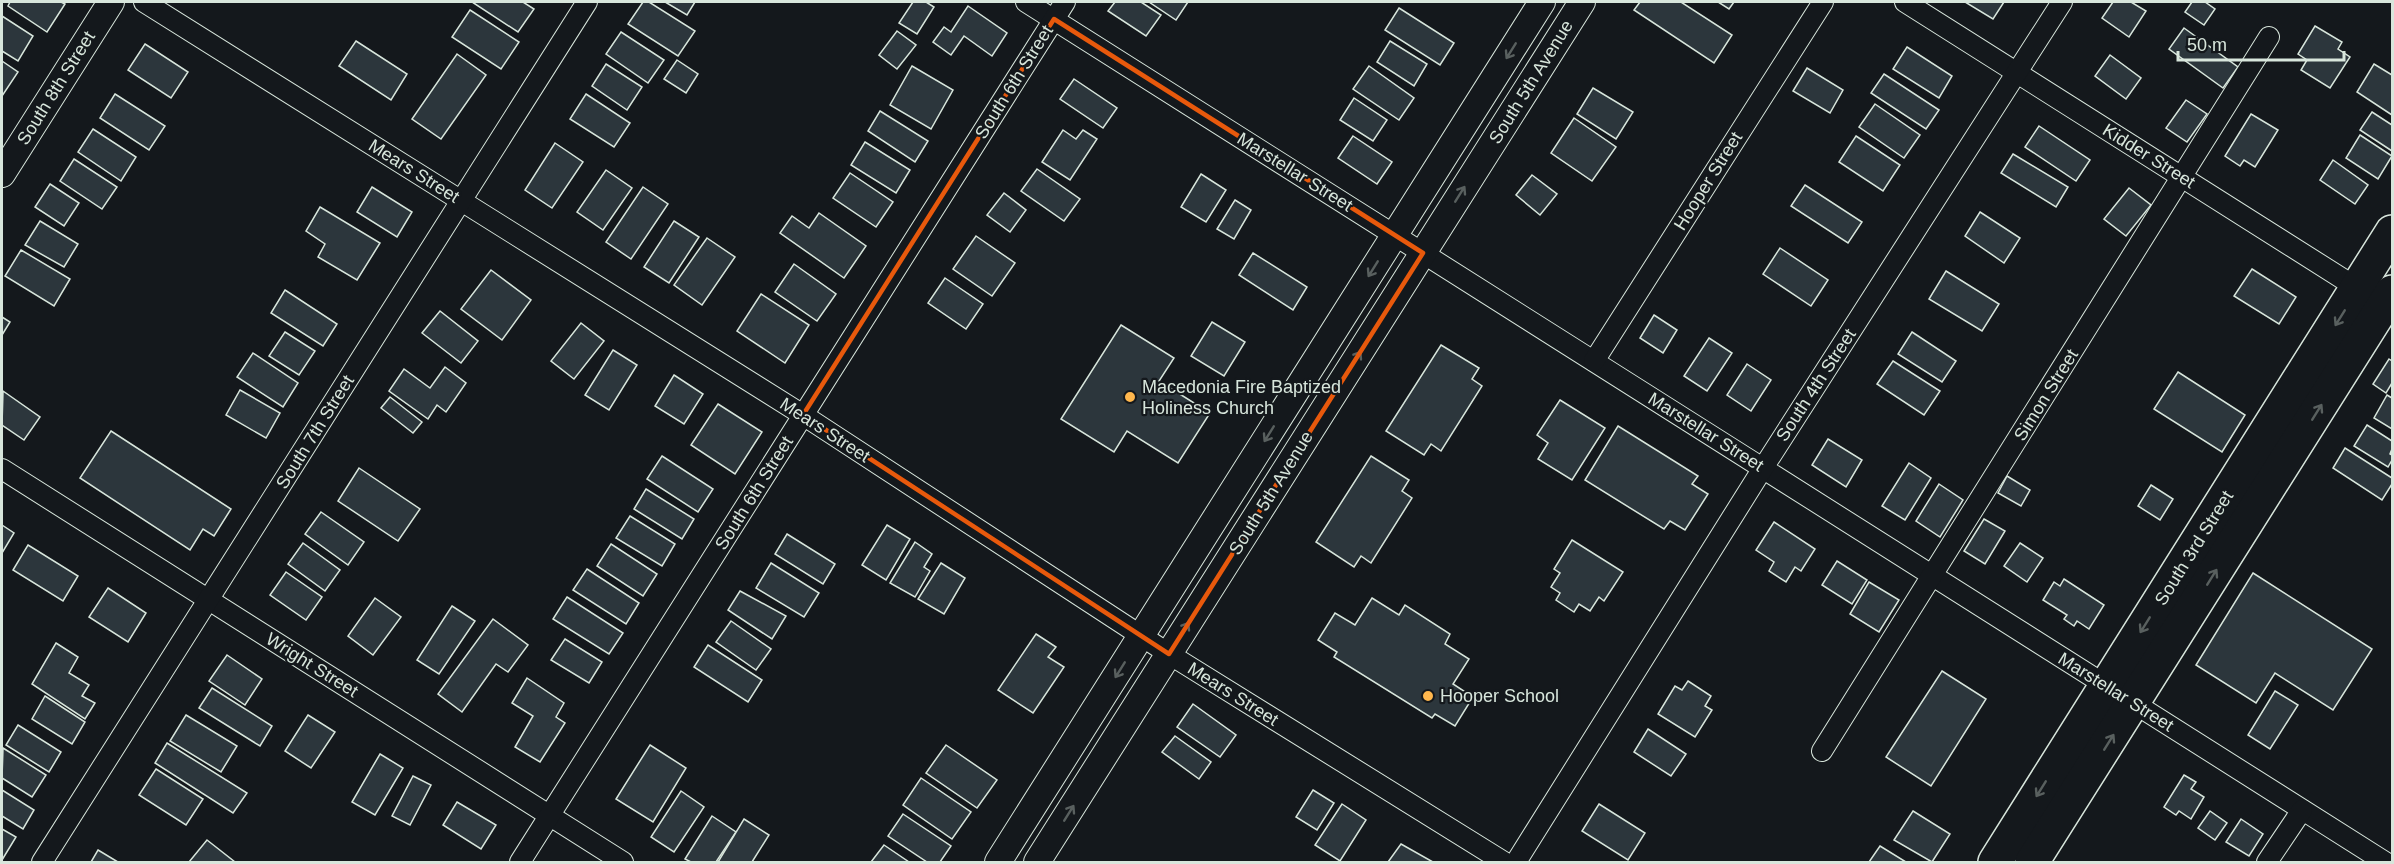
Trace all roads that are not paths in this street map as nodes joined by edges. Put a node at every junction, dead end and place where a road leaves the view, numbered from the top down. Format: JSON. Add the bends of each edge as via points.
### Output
{"nodes":[{"id":1,"x":111,"y":2,"type":"edge"},
{"id":2,"x":144,"y":2,"type":"edge"},
{"id":3,"x":587,"y":2,"type":"edge"},
{"id":4,"x":1026,"y":2,"type":"edge"},
{"id":5,"x":1065,"y":2,"type":"edge"},
{"id":6,"x":1542,"y":2,"type":"edge"},
{"id":7,"x":1582,"y":2,"type":"edge"},
{"id":8,"x":1822,"y":2,"type":"edge"},
{"id":9,"x":1905,"y":2,"type":"edge"},
{"id":10,"x":2062,"y":2,"type":"edge"},
{"id":11,"x":1054,"y":19,"type":"junction"},
{"id":12,"x":2268,"y":37,"type":"dead end"},
{"id":13,"x":2017,"y":72,"type":"junction"},
{"id":14,"x":2,"y":174,"type":"edge"},
{"id":15,"x":2182,"y":177,"type":"junction"},
{"id":16,"x":461,"y":201,"type":"junction"},
{"id":17,"x":2392,"y":232,"type":"edge"},
{"id":18,"x":1395,"y":235,"type":"junction"},
{"id":19,"x":1423,"y":253,"type":"junction"},
{"id":20,"x":2382,"y":299,"type":"edge"},
{"id":21,"x":1594,"y":361,"type":"junction"},
{"id":22,"x":803,"y":415,"type":"junction"},
{"id":23,"x":1763,"y":468,"type":"junction"},
{"id":24,"x":2,"y":469,"type":"edge"},
{"id":25,"x":1933,"y":576,"type":"junction"},
{"id":26,"x":208,"y":600,"type":"junction"},
{"id":27,"x":1141,"y":636,"type":"junction"},
{"id":28,"x":1169,"y":654,"type":"junction"},
{"id":29,"x":2120,"y":694,"type":"junction"},
{"id":30,"x":1821,"y":751,"type":"dead end"},
{"id":31,"x":2302,"y":810,"type":"junction"},
{"id":32,"x":550,"y":816,"type":"junction"},
{"id":33,"x":42,"y":862,"type":"edge"},
{"id":34,"x":520,"y":862,"type":"edge"},
{"id":35,"x":622,"y":862,"type":"edge"},
{"id":36,"x":998,"y":862,"type":"edge"},
{"id":37,"x":1037,"y":862,"type":"edge"},
{"id":38,"x":1504,"y":862,"type":"edge"},
{"id":39,"x":1516,"y":862,"type":"edge"},
{"id":40,"x":1995,"y":862,"type":"edge"},
{"id":41,"x":2032,"y":862,"type":"edge"},
{"id":42,"x":2267,"y":862,"type":"edge"},
{"id":43,"x":2385,"y":862,"type":"edge"}],
"edges":[{"from":1,"to":14,"type":"street","name":"South 8th Street"},
{"from":2,"to":16,"type":"street","name":"Mears Street"},
{"from":3,"to":16,"type":"street","name":"South 7th Street"},
{"from":4,"to":11,"type":"street","name":"Marstellar Street"},
{"from":5,"to":11,"type":"street","name":"South 6th Street"},
{"from":6,"to":18,"type":"street","name":"South 5th Avenue","one_way":true},
{"from":19,"to":7,"type":"street","name":"South 5th Avenue","one_way":true},
{"from":8,"to":21,"type":"street","name":"Hooper Street"},
{"from":9,"to":13,"type":"street","name":"Kidder Street"},
{"from":10,"to":13,"type":"street","name":"South 4th Street"},
{"from":11,"to":18,"type":"street","name":"Marstellar Street"},
{"from":11,"to":22,"type":"street","name":"South 6th Street"},
{"from":12,"to":15,"type":"street","name":"Simon Street"},
{"from":13,"to":15,"type":"street","name":"Kidder Street"},
{"from":13,"to":23,"type":"street","name":"South 4th Street"},
{"from":15,"to":20,"type":"street","name":"Kidder Street"},
{"from":15,"to":25,"type":"street","name":"Simon Street"},
{"from":16,"to":22,"type":"street","name":"Mears Street"},
{"from":16,"to":26,"type":"street","name":"South 7th Street"},
{"from":17,"to":20,"type":"highway","name":"South 3rd Street"},
{"from":18,"to":19,"type":"street","name":"Marstellar Street"},
{"from":18,"to":27,"type":"street","name":"South 5th Avenue","one_way":true},
{"from":19,"to":21,"type":"street","name":"Marstellar Street"},
{"from":28,"to":19,"type":"street","name":"South 5th Avenue","one_way":true},
{"from":20,"to":29,"type":"highway","name":"South 3rd Street"},
{"from":21,"to":23,"type":"street","name":"Marstellar Street"},
{"from":22,"to":27,"type":"street","name":"Mears Street"},
{"from":22,"to":32,"type":"street","name":"South 6th Street"},
{"from":23,"to":25,"type":"street","name":"Marstellar Street"},
{"from":23,"to":39,"type":"street","name":"South 4th Street"},
{"from":24,"to":26,"type":"street","name":"Wright Street"},
{"from":25,"to":29,"type":"street","name":"Marstellar Street"},
{"from":25,"to":30,"type":"street","name":"Simon Street"},
{"from":26,"to":32,"type":"street","name":"Wright Street"},
{"from":26,"to":33,"type":"street","name":"South 7th Street"},
{"from":27,"to":28,"type":"street","name":"Mears Street"},
{"from":27,"to":36,"type":"street","name":"South 5th Avenue","one_way":true},
{"from":37,"to":28,"type":"street","name":"South 5th Avenue","one_way":true},
{"from":28,"to":38,"type":"street","name":"Mears Street"},
{"from":29,"to":31,"type":"street","name":"Marstellar Street"},
{"from":29,"to":40,"type":"highway","name":"South 3rd Street","one_way":true},
{"from":41,"to":29,"type":"highway","name":"South 3rd Street","one_way":true},
{"from":31,"to":42,"type":"street"},
{"from":31,"to":43,"type":"street","name":"Marstellar Street"},
{"from":32,"to":34,"type":"street","name":"South 6th Street"},
{"from":32,"to":35,"type":"street","name":"Wright Street"}]}
